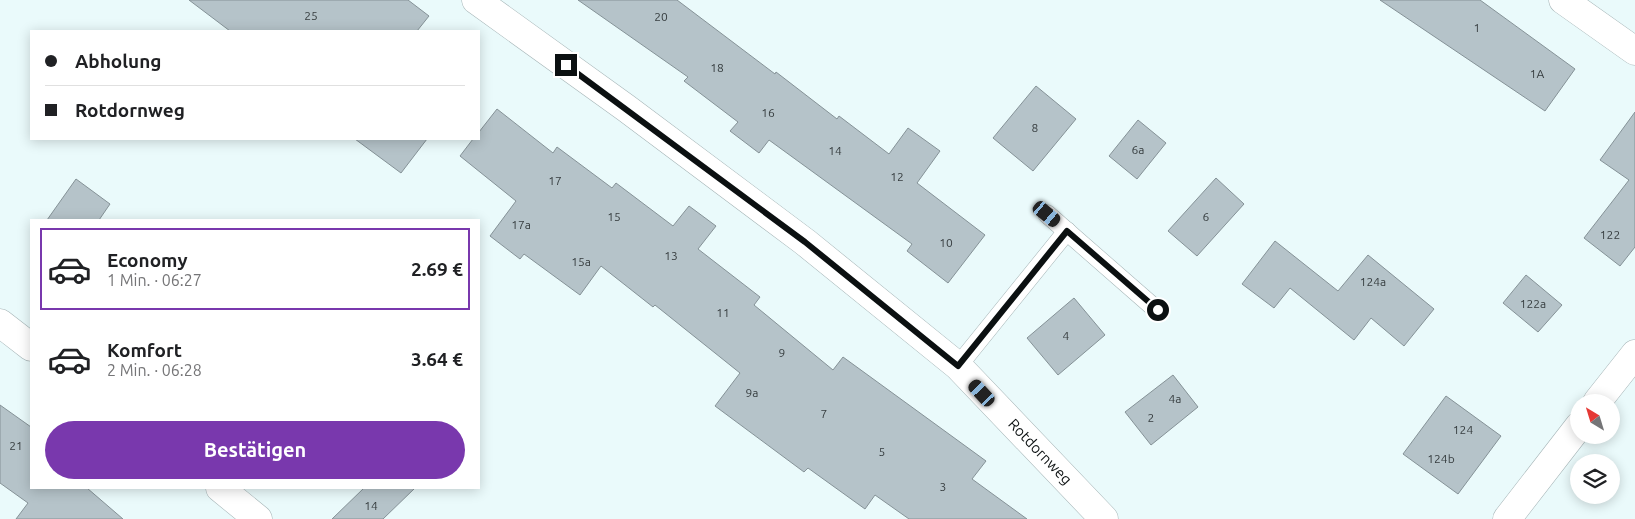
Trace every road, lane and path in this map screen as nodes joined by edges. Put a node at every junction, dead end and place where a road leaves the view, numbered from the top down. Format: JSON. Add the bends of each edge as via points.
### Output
{"nodes":[{"id":1,"x":476,"y":0,"type":"edge"},
{"id":2,"x":1563,"y":0,"type":"edge"},
{"id":3,"x":1635,"y":52,"type":"edge"},
{"id":4,"x":1047,"y":214,"type":"dead end"},
{"id":5,"x":1067,"y":231,"type":"junction"},
{"id":6,"x":1158,"y":310,"type":"dead end"},
{"id":7,"x":0,"y":323,"type":"edge"},
{"id":8,"x":30,"y":346,"type":"edge"},
{"id":9,"x":1635,"y":354,"type":"edge"},
{"id":10,"x":958,"y":366,"type":"junction"},
{"id":11,"x":1603,"y":394,"type":"edge"},
{"id":12,"x":1570,"y":438,"type":"edge"},
{"id":13,"x":221,"y":489,"type":"edge"},
{"id":14,"x":258,"y":519,"type":"edge"},
{"id":15,"x":1104,"y":519,"type":"edge"},
{"id":16,"x":1507,"y":519,"type":"edge"}],
"edges":[{"from":1,"to":10,"type":"street","name":"Rotdornweg","via":[[805,242]]},
{"from":2,"to":3,"type":"street"},
{"from":4,"to":5,"type":"lane"},
{"from":5,"to":6,"type":"lane"},
{"from":5,"to":10,"type":"lane"},
{"from":7,"to":8,"type":"street"},
{"from":9,"to":11,"type":"street"},
{"from":10,"to":15,"type":"street","name":"Rotdornweg"},
{"from":12,"to":16,"type":"street"},
{"from":13,"to":14,"type":"street"}]}
